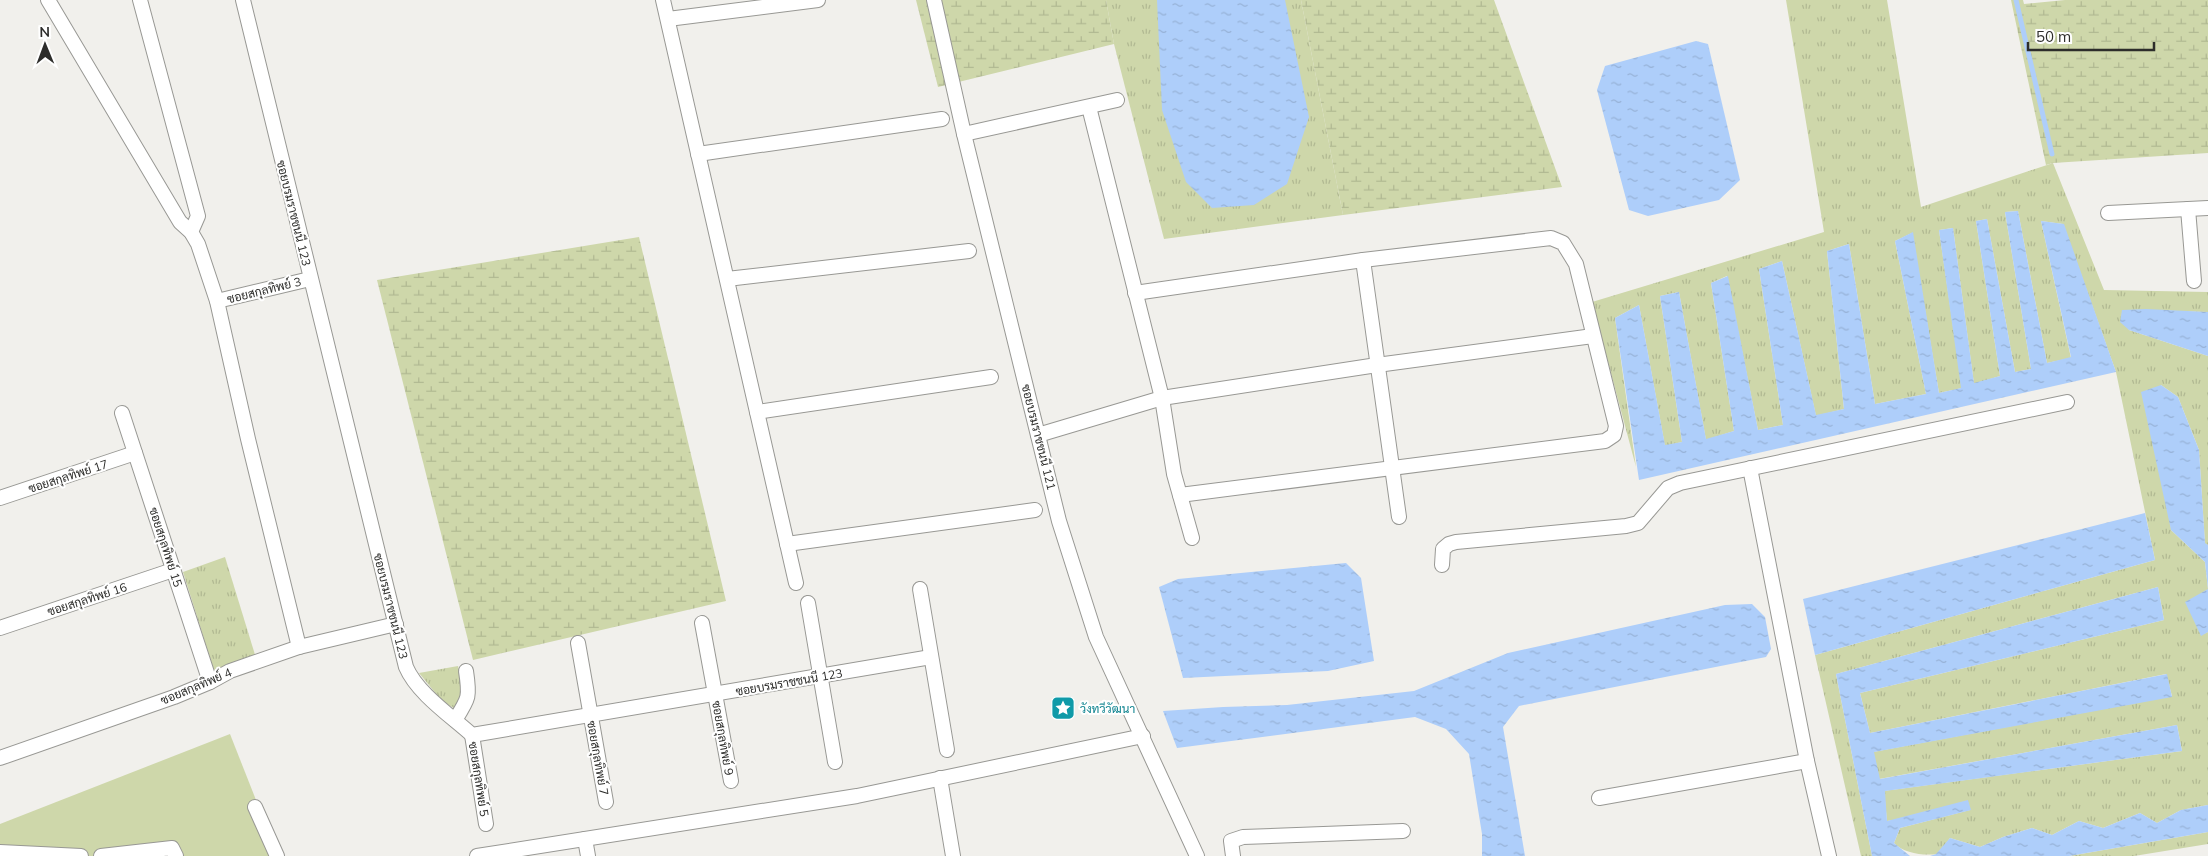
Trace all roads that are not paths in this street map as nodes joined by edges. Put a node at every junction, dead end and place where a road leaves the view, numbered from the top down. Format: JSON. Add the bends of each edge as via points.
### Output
{"nodes":[{"id":1,"x":48,"y":0,"type":"edge"},
{"id":2,"x":140,"y":0,"type":"edge"},
{"id":3,"x":243,"y":0,"type":"edge"},
{"id":4,"x":663,"y":0,"type":"edge"},
{"id":5,"x":818,"y":0,"type":"edge"},
{"id":6,"x":934,"y":0,"type":"edge"},
{"id":7,"x":668,"y":19,"type":"junction"},
{"id":8,"x":1117,"y":100,"type":"dead end"},
{"id":9,"x":1089,"y":107,"type":"junction"},
{"id":10,"x":942,"y":119,"type":"dead end"},
{"id":11,"x":964,"y":134,"type":"junction"},
{"id":12,"x":698,"y":154,"type":"junction"},
{"id":13,"x":2208,"y":208,"type":"edge"},
{"id":14,"x":2188,"y":209,"type":"junction"},
{"id":15,"x":2108,"y":213,"type":"dead end"},
{"id":16,"x":191,"y":232,"type":"junction"},
{"id":17,"x":970,"y":251,"type":"dead end"},
{"id":18,"x":1363,"y":260,"type":"junction"},
{"id":19,"x":310,"y":279,"type":"junction"},
{"id":20,"x":727,"y":279,"type":"junction"},
{"id":21,"x":2194,"y":281,"type":"dead end"},
{"id":22,"x":1134,"y":293,"type":"junction"},
{"id":23,"x":217,"y":301,"type":"junction"},
{"id":24,"x":1593,"y":336,"type":"junction"},
{"id":25,"x":1378,"y":365,"type":"junction"},
{"id":26,"x":990,"y":377,"type":"dead end"},
{"id":27,"x":1162,"y":398,"type":"junction"},
{"id":28,"x":2067,"y":402,"type":"dead end"},
{"id":29,"x":757,"y":412,"type":"junction"},
{"id":30,"x":122,"y":413,"type":"dead end"},
{"id":31,"x":1038,"y":435,"type":"junction"},
{"id":32,"x":135,"y":453,"type":"junction"},
{"id":33,"x":1393,"y":466,"type":"junction"},
{"id":34,"x":1750,"y":468,"type":"junction"},
{"id":35,"x":1180,"y":495,"type":"junction"},
{"id":36,"x":0,"y":498,"type":"edge"},
{"id":37,"x":1035,"y":510,"type":"dead end"},
{"id":38,"x":1399,"y":517,"type":"dead end"},
{"id":39,"x":1192,"y":538,"type":"dead end"},
{"id":40,"x":787,"y":544,"type":"junction"},
{"id":41,"x":1442,"y":565,"type":"dead end"},
{"id":42,"x":173,"y":570,"type":"junction"},
{"id":43,"x":796,"y":583,"type":"dead end"},
{"id":44,"x":920,"y":589,"type":"dead end"},
{"id":45,"x":808,"y":603,"type":"dead end"},
{"id":46,"x":702,"y":623,"type":"dead end"},
{"id":47,"x":396,"y":624,"type":"junction"},
{"id":48,"x":0,"y":628,"type":"edge"},
{"id":49,"x":578,"y":643,"type":"dead end"},
{"id":50,"x":299,"y":647,"type":"junction"},
{"id":51,"x":931,"y":657,"type":"junction"},
{"id":52,"x":466,"y":671,"type":"dead end"},
{"id":53,"x":820,"y":677,"type":"junction"},
{"id":54,"x":210,"y":682,"type":"junction"},
{"id":55,"x":715,"y":694,"type":"junction"},
{"id":56,"x":590,"y":714,"type":"junction"},
{"id":57,"x":455,"y":720,"type":"junction"},
{"id":58,"x":472,"y":735,"type":"junction"},
{"id":59,"x":1143,"y":736,"type":"junction"},
{"id":60,"x":946,"y":750,"type":"dead end"},
{"id":61,"x":0,"y":758,"type":"edge"},
{"id":62,"x":1807,"y":761,"type":"junction"},
{"id":63,"x":834,"y":762,"type":"dead end"},
{"id":64,"x":940,"y":778,"type":"junction"},
{"id":65,"x":730,"y":781,"type":"dead end"},
{"id":66,"x":1599,"y":798,"type":"dead end"},
{"id":67,"x":606,"y":802,"type":"dead end"},
{"id":68,"x":255,"y":807,"type":"dead end"},
{"id":69,"x":486,"y":824,"type":"dead end"},
{"id":70,"x":1403,"y":831,"type":"dead end"},
{"id":71,"x":585,"y":839,"type":"junction"},
{"id":72,"x":0,"y":852,"type":"edge"},
{"id":73,"x":81,"y":856,"type":"edge"},
{"id":74,"x":101,"y":856,"type":"edge"},
{"id":75,"x":176,"y":856,"type":"edge"},
{"id":76,"x":277,"y":856,"type":"edge"},
{"id":77,"x":477,"y":856,"type":"edge"},
{"id":78,"x":588,"y":856,"type":"edge"},
{"id":79,"x":952,"y":856,"type":"edge"},
{"id":80,"x":1197,"y":856,"type":"edge"},
{"id":81,"x":1233,"y":856,"type":"edge"},
{"id":82,"x":1829,"y":856,"type":"edge"}],
"edges":[{"from":1,"to":16,"type":"street","via":[[180,222]]},
{"from":2,"to":16,"type":"street","via":[[198,216]]},
{"from":3,"to":19,"type":"street","name":"ซอยบรมราชชนนี 123"},
{"from":4,"to":7,"type":"street"},
{"from":5,"to":7,"type":"street"},
{"from":6,"to":11,"type":"street","name":"ซอยบรมราชชนนี 121"},
{"from":7,"to":12,"type":"street"},
{"from":8,"to":9,"type":"street"},
{"from":9,"to":11,"type":"street"},
{"from":9,"to":22,"type":"street"},
{"from":10,"to":12,"type":"street"},
{"from":11,"to":31,"type":"street","name":"ซอยบรมราชชนนี 121"},
{"from":12,"to":20,"type":"street"},
{"from":13,"to":14,"type":"street"},
{"from":14,"to":15,"type":"street"},
{"from":14,"to":21,"type":"street"},
{"from":16,"to":23,"type":"street"},
{"from":17,"to":20,"type":"street"},
{"from":18,"to":22,"type":"street"},
{"from":18,"to":24,"type":"street","via":[[1551,238],[1563,243],[1576,264]]},
{"from":18,"to":25,"type":"street"},
{"from":19,"to":23,"type":"street","name":"ซอยสกุลทิพย์ 3"},
{"from":19,"to":47,"type":"street","name":"ซอยบรมราชชนนี 123"},
{"from":20,"to":29,"type":"street"},
{"from":22,"to":27,"type":"street"},
{"from":23,"to":50,"type":"street"},
{"from":24,"to":25,"type":"street"},
{"from":24,"to":33,"type":"street","via":[[1616,426],[1614,435],[1605,441]]},
{"from":25,"to":27,"type":"street"},
{"from":25,"to":33,"type":"street"},
{"from":26,"to":29,"type":"street"},
{"from":27,"to":31,"type":"street"},
{"from":27,"to":35,"type":"street"},
{"from":28,"to":34,"type":"street"},
{"from":29,"to":40,"type":"street"},
{"from":30,"to":32,"type":"street","name":"ซอยสกุลทิพย์ 15"},
{"from":31,"to":59,"type":"street","name":"ซอยบรมราชชนนี 121","via":[[1059,521],[1096,637]]},
{"from":32,"to":36,"type":"street","name":"ซอยสกุลทิพย์ 17"},
{"from":32,"to":42,"type":"street","name":"ซอยสกุลทิพย์ 15"},
{"from":33,"to":35,"type":"street"},
{"from":33,"to":38,"type":"street"},
{"from":34,"to":41,"type":"street","via":[[1668,488],[1638,523],[1456,542],[1444,549]]},
{"from":34,"to":62,"type":"street"},
{"from":35,"to":39,"type":"street"},
{"from":37,"to":40,"type":"street"},
{"from":40,"to":43,"type":"street"},
{"from":42,"to":48,"type":"street","name":"ซอยสกุลทิพย์ 16"},
{"from":42,"to":54,"type":"street","name":"ซอยสกุลทิพย์ 15"},
{"from":44,"to":51,"type":"street"},
{"from":45,"to":53,"type":"street"},
{"from":46,"to":55,"type":"street","name":"ซอยสกุลทิพย์ 9"},
{"from":47,"to":50,"type":"street","name":"ซอยสกุลทิพย์ 4"},
{"from":47,"to":57,"type":"street","name":"ซอยบรมราชชนนี 123","via":[[410,676]]},
{"from":49,"to":56,"type":"street","name":"ซอยสกุลทิพย์ 7"},
{"from":50,"to":54,"type":"street","name":"ซอยสกุลทิพย์ 4","via":[[230,671]]},
{"from":51,"to":53,"type":"street","name":"ซอยบรมราชชนนี 123"},
{"from":51,"to":60,"type":"street"},
{"from":52,"to":57,"type":"street","via":[[467,702]]},
{"from":53,"to":55,"type":"street","name":"ซอยบรมราชชนนี 123"},
{"from":53,"to":63,"type":"street"},
{"from":54,"to":61,"type":"street","name":"ซอยสกุลทิพย์ 4"},
{"from":55,"to":56,"type":"street","name":"ซอยบรมราชชนนี 123"},
{"from":55,"to":65,"type":"street","name":"ซอยสกุลทิพย์ 9"},
{"from":56,"to":58,"type":"street","name":"ซอยบรมราชชนนี 123"},
{"from":56,"to":67,"type":"street","name":"ซอยสกุลทิพย์ 7"},
{"from":57,"to":58,"type":"street","name":"ซอยบรมราชชนนี 123"},
{"from":58,"to":69,"type":"street","name":"ซอยสกุลทิพย์ 5"},
{"from":59,"to":64,"type":"street"},
{"from":59,"to":80,"type":"street","name":"ซอยบรมราชชนนี 121"},
{"from":62,"to":66,"type":"street"},
{"from":62,"to":82,"type":"street"},
{"from":64,"to":71,"type":"street","via":[[857,796]]},
{"from":64,"to":79,"type":"street"},
{"from":68,"to":76,"type":"street"},
{"from":70,"to":81,"type":"street","via":[[1243,837],[1232,841]]},
{"from":71,"to":77,"type":"street"},
{"from":71,"to":78,"type":"street"},
{"from":72,"to":73,"type":"street"},
{"from":74,"to":75,"type":"street","via":[[172,848]]}]}
